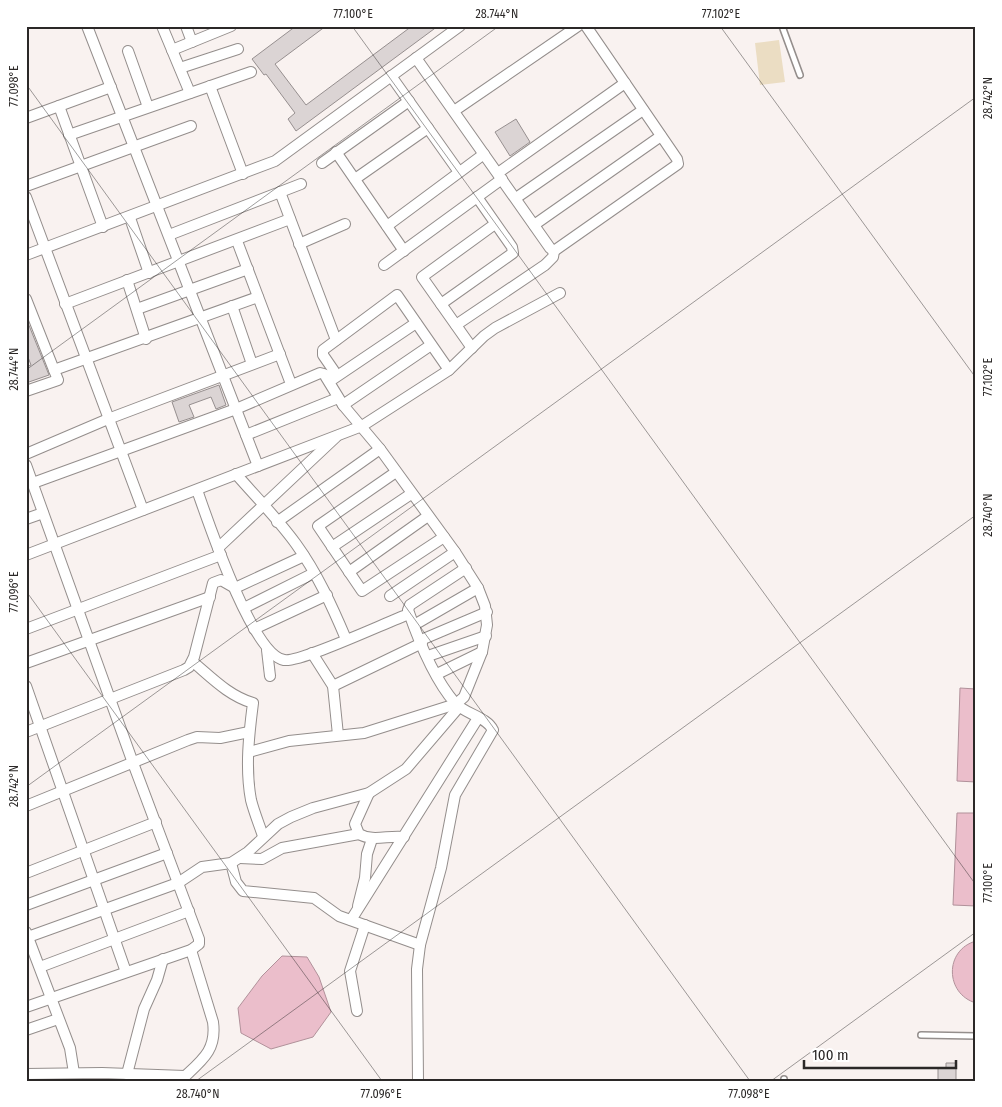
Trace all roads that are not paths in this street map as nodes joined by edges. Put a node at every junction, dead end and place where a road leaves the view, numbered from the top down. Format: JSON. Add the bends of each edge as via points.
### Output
{"nodes":[{"id":1,"x":87,"y":26,"type":"edge"},
{"id":2,"x":162,"y":26,"type":"edge"},
{"id":3,"x":186,"y":26,"type":"edge"},
{"id":4,"x":231,"y":26,"type":"edge"},
{"id":5,"x":460,"y":26,"type":"edge"},
{"id":6,"x":578,"y":26,"type":"edge"},
{"id":7,"x":586,"y":26,"type":"edge"},
{"id":8,"x":782,"y":26,"type":"edge"},
{"id":9,"x":214,"y":29,"type":"edge"},
{"id":10,"x":192,"y":42,"type":"junction"},
{"id":11,"x":238,"y":49,"type":"dead end"},
{"id":12,"x":172,"y":50,"type":"junction"},
{"id":13,"x":128,"y":51,"type":"dead end"},
{"id":14,"x":416,"y":58,"type":"junction"},
{"id":15,"x":180,"y":68,"type":"junction"},
{"id":16,"x":251,"y":72,"type":"dead end"},
{"id":17,"x":800,"y":75,"type":"dead end"},
{"id":18,"x":391,"y":76,"type":"junction"},
{"id":19,"x":625,"y":83,"type":"junction"},
{"id":20,"x":210,"y":86,"type":"junction"},
{"id":21,"x":111,"y":87,"type":"junction"},
{"id":22,"x":190,"y":93,"type":"junction"},
{"id":23,"x":409,"y":101,"type":"junction"},
{"id":24,"x":59,"y":106,"type":"junction"},
{"id":25,"x":148,"y":107,"type":"junction"},
{"id":26,"x":643,"y":110,"type":"junction"},
{"id":27,"x":454,"y":111,"type":"junction"},
{"id":28,"x":122,"y":116,"type":"junction"},
{"id":29,"x":26,"y":118,"type":"edge"},
{"id":30,"x":192,"y":126,"type":"dead end"},
{"id":31,"x":428,"y":128,"type":"junction"},
{"id":32,"x":69,"y":135,"type":"junction"},
{"id":33,"x":661,"y":136,"type":"junction"},
{"id":34,"x":134,"y":146,"type":"junction"},
{"id":35,"x":336,"y":152,"type":"junction"},
{"id":36,"x":484,"y":154,"type":"junction"},
{"id":37,"x":322,"y":163,"type":"dead end"},
{"id":38,"x":80,"y":166,"type":"junction"},
{"id":39,"x":459,"y":172,"type":"junction"},
{"id":40,"x":243,"y":174,"type":"junction"},
{"id":41,"x":500,"y":176,"type":"junction"},
{"id":42,"x":354,"y":179,"type":"junction"},
{"id":43,"x":301,"y":184,"type":"dead end"},
{"id":44,"x":26,"y":186,"type":"edge"},
{"id":45,"x":280,"y":192,"type":"junction"},
{"id":46,"x":26,"y":196,"type":"edge"},
{"id":47,"x":477,"y":197,"type":"junction"},
{"id":48,"x":516,"y":198,"type":"junction"},
{"id":49,"x":158,"y":207,"type":"junction"},
{"id":50,"x":130,"y":218,"type":"junction"},
{"id":51,"x":290,"y":219,"type":"junction"},
{"id":52,"x":345,"y":224,"type":"dead end"},
{"id":53,"x":496,"y":224,"type":"junction"},
{"id":54,"x":534,"y":225,"type":"junction"},
{"id":55,"x":387,"y":226,"type":"junction"},
{"id":56,"x":103,"y":227,"type":"junction"},
{"id":57,"x":168,"y":236,"type":"junction"},
{"id":58,"x":237,"y":241,"type":"junction"},
{"id":59,"x":299,"y":244,"type":"junction"},
{"id":60,"x":46,"y":248,"type":"junction"},
{"id":61,"x":404,"y":250,"type":"junction"},
{"id":62,"x":554,"y":250,"type":"junction"},
{"id":63,"x":26,"y":255,"type":"edge"},
{"id":64,"x":179,"y":262,"type":"junction"},
{"id":65,"x":384,"y":265,"type":"dead end"},
{"id":66,"x":248,"y":269,"type":"junction"},
{"id":67,"x":149,"y":273,"type":"junction"},
{"id":68,"x":127,"y":280,"type":"junction"},
{"id":69,"x":190,"y":290,"type":"junction"},
{"id":70,"x":560,"y":293,"type":"dead end"},
{"id":71,"x":258,"y":297,"type":"junction"},
{"id":72,"x":26,"y":299,"type":"edge"},
{"id":73,"x":65,"y":304,"type":"junction"},
{"id":74,"x":441,"y":304,"type":"junction"},
{"id":75,"x":232,"y":306,"type":"junction"},
{"id":76,"x":136,"y":309,"type":"junction"},
{"id":77,"x":201,"y":318,"type":"junction"},
{"id":78,"x":416,"y":323,"type":"junction"},
{"id":79,"x":456,"y":325,"type":"junction"},
{"id":80,"x":146,"y":338,"type":"junction"},
{"id":81,"x":336,"y":340,"type":"junction"},
{"id":82,"x":431,"y":345,"type":"junction"},
{"id":83,"x":472,"y":348,"type":"junction"},
{"id":84,"x":280,"y":354,"type":"junction"},
{"id":85,"x":85,"y":358,"type":"junction"},
{"id":86,"x":252,"y":364,"type":"junction"},
{"id":87,"x":54,"y":370,"type":"junction"},
{"id":88,"x":449,"y":370,"type":"junction"},
{"id":89,"x":223,"y":375,"type":"junction"},
{"id":90,"x":328,"y":379,"type":"junction"},
{"id":91,"x":291,"y":384,"type":"junction"},
{"id":92,"x":26,"y":391,"type":"edge"},
{"id":93,"x":340,"y":402,"type":"junction"},
{"id":94,"x":236,"y":409,"type":"junction"},
{"id":95,"x":108,"y":419,"type":"junction"},
{"id":96,"x":362,"y":426,"type":"junction"},
{"id":97,"x":339,"y":434,"type":"junction"},
{"id":98,"x":246,"y":435,"type":"junction"},
{"id":99,"x":380,"y":449,"type":"junction"},
{"id":100,"x":121,"y":451,"type":"junction"},
{"id":101,"x":26,"y":454,"type":"edge"},
{"id":102,"x":26,"y":465,"type":"edge"},
{"id":103,"x":258,"y":466,"type":"junction"},
{"id":104,"x":396,"y":472,"type":"junction"},
{"id":105,"x":236,"y":474,"type":"junction"},
{"id":106,"x":33,"y":483,"type":"junction"},
{"id":107,"x":197,"y":490,"type":"junction"},
{"id":108,"x":411,"y":494,"type":"junction"},
{"id":109,"x":264,"y":506,"type":"junction"},
{"id":110,"x":143,"y":510,"type":"junction"},
{"id":111,"x":43,"y":513,"type":"junction"},
{"id":112,"x":428,"y":516,"type":"junction"},
{"id":113,"x":26,"y":519,"type":"edge"},
{"id":114,"x":277,"y":522,"type":"junction"},
{"id":115,"x":444,"y":537,"type":"junction"},
{"id":116,"x":55,"y":544,"type":"junction"},
{"id":117,"x":332,"y":547,"type":"junction"},
{"id":118,"x":220,"y":552,"type":"junction"},
{"id":119,"x":456,"y":552,"type":"junction"},
{"id":120,"x":26,"y":555,"type":"edge"},
{"id":121,"x":304,"y":556,"type":"junction"},
{"id":122,"x":466,"y":568,"type":"junction"},
{"id":123,"x":349,"y":572,"type":"junction"},
{"id":124,"x":314,"y":573,"type":"junction"},
{"id":125,"x":235,"y":588,"type":"junction"},
{"id":126,"x":478,"y":588,"type":"junction"},
{"id":127,"x":327,"y":595,"type":"junction"},
{"id":128,"x":390,"y":596,"type":"dead end"},
{"id":129,"x":210,"y":597,"type":"junction"},
{"id":130,"x":244,"y":608,"type":"junction"},
{"id":131,"x":78,"y":610,"type":"junction"},
{"id":132,"x":487,"y":612,"type":"junction"},
{"id":133,"x":409,"y":614,"type":"junction"},
{"id":134,"x":414,"y":624,"type":"junction"},
{"id":135,"x":26,"y":629,"type":"edge"},
{"id":136,"x":254,"y":629,"type":"junction"},
{"id":137,"x":486,"y":636,"type":"junction"},
{"id":138,"x":346,"y":639,"type":"junction"},
{"id":139,"x":89,"y":640,"type":"junction"},
{"id":140,"x":422,"y":642,"type":"junction"},
{"id":141,"x":267,"y":650,"type":"junction"},
{"id":142,"x":482,"y":652,"type":"junction"},
{"id":143,"x":312,"y":653,"type":"junction"},
{"id":144,"x":428,"y":656,"type":"junction"},
{"id":145,"x":193,"y":662,"type":"junction"},
{"id":146,"x":26,"y":663,"type":"edge"},
{"id":147,"x":437,"y":674,"type":"junction"},
{"id":148,"x":270,"y":676,"type":"dead end"},
{"id":149,"x":26,"y":686,"type":"edge"},
{"id":150,"x":333,"y":686,"type":"junction"},
{"id":151,"x":110,"y":700,"type":"junction"},
{"id":152,"x":457,"y":705,"type":"junction"},
{"id":153,"x":478,"y":718,"type":"junction"},
{"id":154,"x":40,"y":726,"type":"junction"},
{"id":155,"x":26,"y":732,"type":"edge"},
{"id":156,"x":249,"y":732,"type":"junction"},
{"id":157,"x":338,"y":735,"type":"junction"},
{"id":158,"x":249,"y":752,"type":"junction"},
{"id":159,"x":133,"y":763,"type":"junction"},
{"id":160,"x":63,"y":791,"type":"junction"},
{"id":161,"x":369,"y":793,"type":"junction"},
{"id":162,"x":26,"y":806,"type":"edge"},
{"id":163,"x":156,"y":822,"type":"junction"},
{"id":164,"x":359,"y":834,"type":"junction"},
{"id":165,"x":263,"y":836,"type":"junction"},
{"id":166,"x":404,"y":837,"type":"junction"},
{"id":167,"x":372,"y":839,"type":"junction"},
{"id":168,"x":84,"y":850,"type":"junction"},
{"id":169,"x":167,"y":853,"type":"junction"},
{"id":170,"x":235,"y":860,"type":"junction"},
{"id":171,"x":26,"y":873,"type":"edge"},
{"id":172,"x":94,"y":880,"type":"junction"},
{"id":173,"x":178,"y":883,"type":"junction"},
{"id":174,"x":26,"y":905,"type":"edge"},
{"id":175,"x":105,"y":910,"type":"junction"},
{"id":176,"x":358,"y":910,"type":"junction"},
{"id":177,"x":189,"y":911,"type":"junction"},
{"id":178,"x":351,"y":920,"type":"junction"},
{"id":179,"x":365,"y":925,"type":"junction"},
{"id":180,"x":27,"y":934,"type":"edge"},
{"id":181,"x":115,"y":939,"type":"junction"},
{"id":182,"x":420,"y":945,"type":"junction"},
{"id":183,"x":191,"y":950,"type":"junction"},
{"id":184,"x":163,"y":959,"type":"junction"},
{"id":185,"x":40,"y":968,"type":"junction"},
{"id":186,"x":126,"y":972,"type":"junction"},
{"id":187,"x":51,"y":999,"type":"junction"},
{"id":188,"x":26,"y":1007,"type":"edge"},
{"id":189,"x":357,"y":1011,"type":"dead end"},
{"id":190,"x":58,"y":1019,"type":"junction"},
{"id":191,"x":26,"y":1030,"type":"edge"},
{"id":192,"x":921,"y":1035,"type":"dead end"},
{"id":193,"x":976,"y":1036,"type":"edge"},
{"id":194,"x":74,"y":1073,"type":"junction"},
{"id":195,"x":26,"y":1074,"type":"edge"},
{"id":196,"x":127,"y":1074,"type":"junction"},
{"id":197,"x":183,"y":1078,"type":"edge"},
{"id":198,"x":418,"y":1081,"type":"edge"}],
"edges":[{"from":1,"to":21,"type":"street"},
{"from":2,"to":12,"type":"street"},
{"from":3,"to":10,"type":"street"},
{"from":4,"to":9,"type":"street"},
{"from":5,"to":14,"type":"street"},
{"from":6,"to":27,"type":"street"},
{"from":7,"to":19,"type":"street"},
{"from":8,"to":17,"type":"lane"},
{"from":9,"to":10,"type":"street"},
{"from":10,"to":12,"type":"street"},
{"from":11,"to":15,"type":"street"},
{"from":12,"to":15,"type":"street"},
{"from":13,"to":25,"type":"street"},
{"from":14,"to":18,"type":"street"},
{"from":14,"to":27,"type":"street"},
{"from":15,"to":22,"type":"street"},
{"from":16,"to":20,"type":"street"},
{"from":18,"to":23,"type":"street"},
{"from":18,"to":40,"type":"street","via":[[287,154]]},
{"from":19,"to":26,"type":"street"},
{"from":19,"to":41,"type":"street"},
{"from":20,"to":22,"type":"street"},
{"from":20,"to":40,"type":"street"},
{"from":21,"to":24,"type":"street"},
{"from":21,"to":28,"type":"street"},
{"from":22,"to":25,"type":"street"},
{"from":23,"to":31,"type":"street"},
{"from":23,"to":35,"type":"street"},
{"from":24,"to":29,"type":"street"},
{"from":24,"to":32,"type":"street"},
{"from":25,"to":28,"type":"street"},
{"from":26,"to":33,"type":"street"},
{"from":26,"to":48,"type":"street"},
{"from":27,"to":36,"type":"street"},
{"from":28,"to":32,"type":"street"},
{"from":28,"to":34,"type":"street"},
{"from":30,"to":34,"type":"street"},
{"from":31,"to":39,"type":"street"},
{"from":31,"to":42,"type":"street"},
{"from":32,"to":38,"type":"street"},
{"from":33,"to":54,"type":"street"},
{"from":33,"to":62,"type":"street","via":[[678,164]]},
{"from":34,"to":38,"type":"street"},
{"from":34,"to":49,"type":"street"},
{"from":35,"to":37,"type":"street"},
{"from":35,"to":42,"type":"street"},
{"from":36,"to":39,"type":"street"},
{"from":36,"to":41,"type":"street"},
{"from":38,"to":44,"type":"street"},
{"from":38,"to":56,"type":"street"},
{"from":39,"to":55,"type":"street"},
{"from":40,"to":49,"type":"street"},
{"from":41,"to":47,"type":"street"},
{"from":41,"to":48,"type":"street"},
{"from":42,"to":55,"type":"street"},
{"from":43,"to":45,"type":"street"},
{"from":45,"to":51,"type":"street"},
{"from":45,"to":57,"type":"street"},
{"from":46,"to":60,"type":"street"},
{"from":47,"to":53,"type":"street"},
{"from":47,"to":61,"type":"street"},
{"from":48,"to":54,"type":"street"},
{"from":49,"to":50,"type":"street"},
{"from":49,"to":57,"type":"street"},
{"from":50,"to":56,"type":"street"},
{"from":50,"to":67,"type":"street"},
{"from":51,"to":58,"type":"street"},
{"from":51,"to":59,"type":"street"},
{"from":52,"to":59,"type":"street"},
{"from":53,"to":74,"type":"street","via":[[513,253]]},
{"from":53,"to":74,"type":"street","via":[[422,277]]},
{"from":54,"to":62,"type":"street"},
{"from":55,"to":61,"type":"street"},
{"from":56,"to":60,"type":"street"},
{"from":57,"to":64,"type":"street"},
{"from":58,"to":64,"type":"street"},
{"from":58,"to":66,"type":"street"},
{"from":59,"to":81,"type":"street"},
{"from":60,"to":63,"type":"street"},
{"from":60,"to":73,"type":"street"},
{"from":61,"to":65,"type":"street"},
{"from":62,"to":79,"type":"street","via":[[545,265]]},
{"from":64,"to":67,"type":"street"},
{"from":64,"to":69,"type":"street"},
{"from":66,"to":69,"type":"street"},
{"from":66,"to":71,"type":"street"},
{"from":67,"to":68,"type":"street"},
{"from":68,"to":73,"type":"street"},
{"from":68,"to":76,"type":"street"},
{"from":69,"to":76,"type":"street"},
{"from":69,"to":77,"type":"street"},
{"from":70,"to":83,"type":"street","via":[[495,328]]},
{"from":71,"to":75,"type":"street"},
{"from":71,"to":84,"type":"street"},
{"from":72,"to":87,"type":"street"},
{"from":73,"to":85,"type":"street"},
{"from":74,"to":79,"type":"street"},
{"from":75,"to":77,"type":"street"},
{"from":75,"to":86,"type":"street"},
{"from":76,"to":80,"type":"street"},
{"from":77,"to":80,"type":"street"},
{"from":77,"to":89,"type":"street"},
{"from":78,"to":81,"type":"street","via":[[397,295]]},
{"from":78,"to":82,"type":"street"},
{"from":78,"to":90,"type":"street"},
{"from":79,"to":83,"type":"street"},
{"from":80,"to":85,"type":"street"},
{"from":81,"to":90,"type":"street","via":[[322,352],[334,371]]},
{"from":82,"to":88,"type":"street"},
{"from":82,"to":93,"type":"street"},
{"from":83,"to":88,"type":"street"},
{"from":84,"to":86,"type":"street"},
{"from":84,"to":91,"type":"street"},
{"from":85,"to":87,"type":"street"},
{"from":85,"to":95,"type":"street"},
{"from":86,"to":89,"type":"street"},
{"from":87,"to":92,"type":"street","via":[[58,380]]},
{"from":88,"to":96,"type":"street"},
{"from":89,"to":94,"type":"street"},
{"from":89,"to":95,"type":"street"},
{"from":90,"to":91,"type":"street","via":[[321,372]]},
{"from":90,"to":93,"type":"street"},
{"from":91,"to":94,"type":"street"},
{"from":93,"to":96,"type":"street"},
{"from":93,"to":98,"type":"street"},
{"from":94,"to":98,"type":"street"},
{"from":94,"to":100,"type":"street"},
{"from":95,"to":100,"type":"street"},
{"from":95,"to":101,"type":"street"},
{"from":96,"to":97,"type":"street"},
{"from":96,"to":99,"type":"street"},
{"from":97,"to":103,"type":"street"},
{"from":97,"to":109,"type":"street"},
{"from":98,"to":103,"type":"street"},
{"from":99,"to":104,"type":"street"},
{"from":99,"to":114,"type":"street"},
{"from":100,"to":106,"type":"street"},
{"from":100,"to":110,"type":"street"},
{"from":102,"to":106,"type":"street"},
{"from":103,"to":105,"type":"street"},
{"from":104,"to":108,"type":"street"},
{"from":104,"to":117,"type":"street","via":[[318,526]]},
{"from":105,"to":107,"type":"street"},
{"from":105,"to":109,"type":"street"},
{"from":106,"to":111,"type":"street"},
{"from":107,"to":110,"type":"street"},
{"from":107,"to":118,"type":"street"},
{"from":108,"to":112,"type":"street"},
{"from":108,"to":117,"type":"street"},
{"from":109,"to":114,"type":"street"},
{"from":109,"to":118,"type":"street"},
{"from":110,"to":116,"type":"street"},
{"from":111,"to":113,"type":"street"},
{"from":111,"to":116,"type":"street"},
{"from":112,"to":115,"type":"street"},
{"from":112,"to":123,"type":"street"},
{"from":114,"to":121,"type":"street"},
{"from":115,"to":119,"type":"street"},
{"from":115,"to":123,"type":"street","via":[[362,591]]},
{"from":116,"to":120,"type":"street"},
{"from":116,"to":131,"type":"street"},
{"from":117,"to":123,"type":"street"},
{"from":118,"to":125,"type":"street"},
{"from":118,"to":131,"type":"street"},
{"from":119,"to":122,"type":"street"},
{"from":119,"to":128,"type":"street"},
{"from":121,"to":124,"type":"street"},
{"from":121,"to":125,"type":"street"},
{"from":122,"to":126,"type":"street"},
{"from":122,"to":133,"type":"street","via":[[410,605]]},
{"from":124,"to":127,"type":"street"},
{"from":124,"to":130,"type":"street"},
{"from":125,"to":129,"type":"street","via":[[221,580],[213,583]]},
{"from":125,"to":130,"type":"street"},
{"from":126,"to":132,"type":"street"},
{"from":126,"to":134,"type":"street"},
{"from":127,"to":136,"type":"street"},
{"from":127,"to":138,"type":"street"},
{"from":129,"to":139,"type":"street"},
{"from":129,"to":145,"type":"street"},
{"from":130,"to":136,"type":"street"},
{"from":131,"to":135,"type":"street"},
{"from":131,"to":139,"type":"street"},
{"from":132,"to":137,"type":"street"},
{"from":132,"to":140,"type":"street"},
{"from":133,"to":134,"type":"street"},
{"from":133,"to":138,"type":"street"},
{"from":134,"to":140,"type":"street"},
{"from":136,"to":141,"type":"street"},
{"from":137,"to":142,"type":"street"},
{"from":137,"to":144,"type":"street"},
{"from":138,"to":143,"type":"street"},
{"from":139,"to":146,"type":"street"},
{"from":139,"to":151,"type":"street"},
{"from":140,"to":144,"type":"street"},
{"from":140,"to":150,"type":"street"},
{"from":141,"to":143,"type":"street","via":[[283,660]]},
{"from":141,"to":148,"type":"street"},
{"from":142,"to":147,"type":"street"},
{"from":142,"to":152,"type":"street","via":[[464,697]]},
{"from":143,"to":150,"type":"street"},
{"from":144,"to":147,"type":"street"},
{"from":145,"to":151,"type":"street","via":[[180,673]]},
{"from":145,"to":156,"type":"street","via":[[239,699],[253,703]]},
{"from":147,"to":152,"type":"street","via":[[443,688]]},
{"from":149,"to":154,"type":"street"},
{"from":150,"to":157,"type":"street"},
{"from":151,"to":154,"type":"street"},
{"from":151,"to":159,"type":"street"},
{"from":152,"to":153,"type":"street"},
{"from":152,"to":157,"type":"street","via":[[364,733]]},
{"from":152,"to":161,"type":"street","via":[[406,769]]},
{"from":153,"to":166,"type":"street"},
{"from":153,"to":182,"type":"street","via":[[491,727],[492,733],[455,795],[437,887]]},
{"from":154,"to":155,"type":"street"},
{"from":154,"to":160,"type":"street"},
{"from":156,"to":158,"type":"street"},
{"from":156,"to":159,"type":"street","via":[[220,738],[197,737]]},
{"from":157,"to":158,"type":"street","via":[[289,741]]},
{"from":158,"to":165,"type":"street","via":[[251,800]]},
{"from":159,"to":160,"type":"street"},
{"from":159,"to":163,"type":"street"},
{"from":160,"to":162,"type":"street"},
{"from":160,"to":168,"type":"street"},
{"from":161,"to":164,"type":"street","via":[[355,824]]},
{"from":161,"to":165,"type":"street","via":[[290,817]]},
{"from":163,"to":168,"type":"street"},
{"from":163,"to":169,"type":"street"},
{"from":164,"to":167,"type":"street"},
{"from":164,"to":170,"type":"street","via":[[282,848],[262,859]]},
{"from":165,"to":170,"type":"street"},
{"from":166,"to":167,"type":"street"},
{"from":166,"to":176,"type":"street"},
{"from":167,"to":176,"type":"street"},
{"from":168,"to":171,"type":"street"},
{"from":168,"to":172,"type":"street"},
{"from":169,"to":172,"type":"street"},
{"from":169,"to":173,"type":"street"},
{"from":170,"to":173,"type":"street","via":[[202,867]]},
{"from":170,"to":178,"type":"street","via":[[236,882],[243,890],[314,898],[330,911]]},
{"from":172,"to":174,"type":"street"},
{"from":172,"to":175,"type":"street"},
{"from":173,"to":175,"type":"street"},
{"from":173,"to":177,"type":"street"},
{"from":175,"to":180,"type":"street"},
{"from":175,"to":181,"type":"street"},
{"from":176,"to":178,"type":"street"},
{"from":177,"to":181,"type":"street"},
{"from":177,"to":183,"type":"street","via":[[199,939],[199,944]]},
{"from":178,"to":179,"type":"street"},
{"from":179,"to":182,"type":"street"},
{"from":179,"to":189,"type":"street","via":[[350,971]]},
{"from":180,"to":185,"type":"street"},
{"from":181,"to":185,"type":"street"},
{"from":181,"to":186,"type":"street"},
{"from":182,"to":198,"type":"street","via":[[417,978]]},
{"from":183,"to":184,"type":"street"},
{"from":183,"to":197,"type":"street","via":[[215,1035],[209,1051]]},
{"from":184,"to":186,"type":"street"},
{"from":184,"to":196,"type":"street","via":[[144,1009]]},
{"from":185,"to":187,"type":"street"},
{"from":186,"to":187,"type":"street"},
{"from":187,"to":188,"type":"street"},
{"from":187,"to":190,"type":"street"},
{"from":190,"to":191,"type":"street"},
{"from":190,"to":194,"type":"street","via":[[70,1048]]},
{"from":192,"to":193,"type":"lane"},
{"from":194,"to":195,"type":"street"},
{"from":194,"to":196,"type":"street"},
{"from":196,"to":197,"type":"street"}]}
